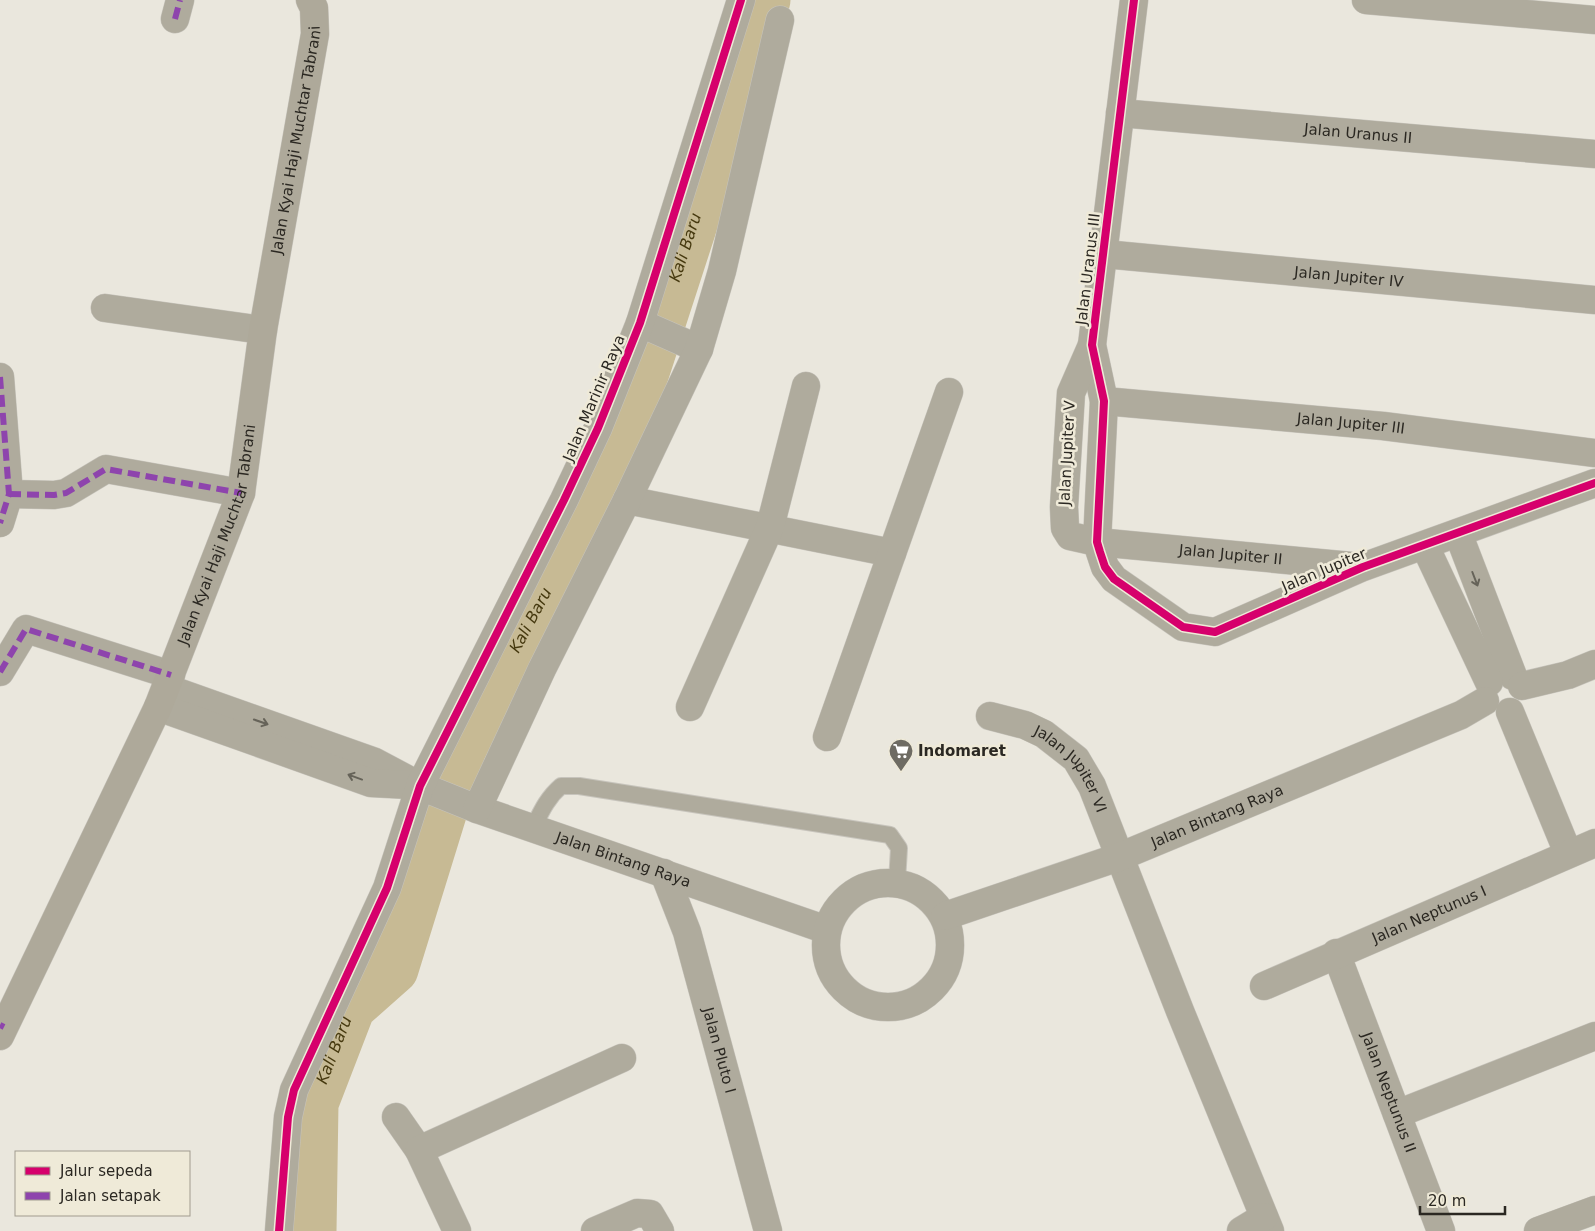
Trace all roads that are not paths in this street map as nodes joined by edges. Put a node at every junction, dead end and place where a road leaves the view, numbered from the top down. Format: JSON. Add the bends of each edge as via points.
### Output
{"nodes":[{"id":1,"x":310,"y":0,"type":"edge"},
{"id":2,"x":741,"y":0,"type":"edge"},
{"id":3,"x":1134,"y":0,"type":"edge"},
{"id":4,"x":1366,"y":0,"type":"edge"},
{"id":5,"x":780,"y":20,"type":"dead end"},
{"id":6,"x":1595,"y":20,"type":"edge"},
{"id":7,"x":1120,"y":114,"type":"junction"},
{"id":8,"x":1595,"y":154,"type":"edge"},
{"id":9,"x":1104,"y":254,"type":"junction"},
{"id":10,"x":1595,"y":300,"type":"edge"},
{"id":11,"x":105,"y":308,"type":"dead end"},
{"id":12,"x":644,"y":325,"type":"junction"},
{"id":13,"x":263,"y":330,"type":"junction"},
{"id":14,"x":690,"y":344,"type":"junction"},
{"id":15,"x":1092,"y":345,"type":"junction"},
{"id":16,"x":0,"y":377,"type":"edge"},
{"id":17,"x":806,"y":386,"type":"dead end"},
{"id":18,"x":949,"y":392,"type":"dead end"},
{"id":19,"x":1104,"y":401,"type":"junction"},
{"id":20,"x":1595,"y":453,"type":"edge"},
{"id":21,"x":1595,"y":483,"type":"edge"},
{"id":22,"x":241,"y":492,"type":"junction"},
{"id":23,"x":9,"y":494,"type":"junction"},
{"id":24,"x":627,"y":500,"type":"junction"},
{"id":25,"x":0,"y":523,"type":"edge"},
{"id":26,"x":770,"y":527,"type":"junction"},
{"id":27,"x":1458,"y":533,"type":"junction"},
{"id":28,"x":1096,"y":542,"type":"junction"},
{"id":29,"x":1425,"y":546,"type":"junction"},
{"id":30,"x":892,"y":553,"type":"junction"},
{"id":31,"x":1363,"y":567,"type":"junction"},
{"id":32,"x":1595,"y":664,"type":"edge"},
{"id":33,"x":0,"y":672,"type":"edge"},
{"id":34,"x":1502,"y":686,"type":"junction"},
{"id":35,"x":165,"y":690,"type":"junction"},
{"id":36,"x":690,"y":707,"type":"dead end"},
{"id":37,"x":990,"y":716,"type":"dead end"},
{"id":38,"x":827,"y":737,"type":"dead end"},
{"id":39,"x":423,"y":787,"type":"junction"},
{"id":40,"x":472,"y":807,"type":"junction"},
{"id":41,"x":533,"y":828,"type":"junction"},
{"id":42,"x":1595,"y":843,"type":"edge"},
{"id":43,"x":1568,"y":853,"type":"junction"},
{"id":44,"x":1119,"y":858,"type":"junction"},
{"id":45,"x":664,"y":874,"type":"junction"},
{"id":46,"x":896,"y":882,"type":"junction"},
{"id":47,"x":945,"y":916,"type":"junction"},
{"id":48,"x":827,"y":930,"type":"junction"},
{"id":49,"x":1336,"y":953,"type":"junction"},
{"id":50,"x":1264,"y":986,"type":"dead end"},
{"id":51,"x":1,"y":1029,"type":"edge"},
{"id":52,"x":1595,"y":1036,"type":"edge"},
{"id":53,"x":622,"y":1058,"type":"dead end"},
{"id":54,"x":1397,"y":1114,"type":"junction"},
{"id":55,"x":396,"y":1117,"type":"dead end"},
{"id":56,"x":419,"y":1150,"type":"junction"},
{"id":57,"x":1595,"y":1210,"type":"edge"},
{"id":58,"x":1267,"y":1224,"type":"edge"},
{"id":59,"x":279,"y":1231,"type":"edge"},
{"id":60,"x":457,"y":1231,"type":"edge"},
{"id":61,"x":595,"y":1231,"type":"edge"},
{"id":62,"x":660,"y":1231,"type":"edge"},
{"id":63,"x":768,"y":1231,"type":"edge"},
{"id":64,"x":1240,"y":1231,"type":"edge"},
{"id":65,"x":1441,"y":1231,"type":"edge"},
{"id":66,"x":1538,"y":1231,"type":"edge"}],
"edges":[{"from":1,"to":13,"type":"street","name":"Jalan Kyai Haji Muchtar Tabrani","via":[[314,8],[315,34]]},
{"from":2,"to":12,"type":"street","name":"Jalan Marinir Raya"},
{"from":3,"to":7,"type":"street","name":"Jalan Uranus III"},
{"from":4,"to":6,"type":"street"},
{"from":5,"to":14,"type":"street","via":[[722,271]]},
{"from":7,"to":8,"type":"street","name":"Jalan Uranus II"},
{"from":7,"to":9,"type":"street","name":"Jalan Uranus III"},
{"from":9,"to":10,"type":"street","name":"Jalan Jupiter IV"},
{"from":9,"to":15,"type":"street","name":"Jalan Uranus III"},
{"from":11,"to":13,"type":"street"},
{"from":12,"to":14,"type":"street"},
{"from":12,"to":39,"type":"street","name":"Jalan Marinir Raya","via":[[564,500]]},
{"from":13,"to":22,"type":"street","name":"Jalan Kyai Haji Muchtar Tabrani"},
{"from":14,"to":24,"type":"street"},
{"from":15,"to":19,"type":"street","name":"Jalan Uranus III"},
{"from":15,"to":28,"type":"street","name":"Jalan Jupiter V","via":[[1071,393],[1064,507],[1065,528],[1070,536]]},
{"from":16,"to":23,"type":"street"},
{"from":17,"to":26,"type":"street"},
{"from":18,"to":30,"type":"street"},
{"from":19,"to":20,"type":"street","name":"Jalan Jupiter III","via":[[1383,426]]},
{"from":19,"to":28,"type":"street","name":"Jalan Uranus III"},
{"from":21,"to":27,"type":"street","name":"Jalan Jupiter"},
{"from":22,"to":23,"type":"street","via":[[106,469],[66,493]]},
{"from":22,"to":35,"type":"street","name":"Jalan Kyai Haji Muchtar Tabrani"},
{"from":23,"to":25,"type":"street"},
{"from":24,"to":26,"type":"street"},
{"from":24,"to":40,"type":"street"},
{"from":26,"to":30,"type":"street"},
{"from":26,"to":36,"type":"street"},
{"from":27,"to":29,"type":"street","name":"Jalan Jupiter"},
{"from":27,"to":34,"type":"street","one_way":true},
{"from":28,"to":31,"type":"street","name":"Jalan Jupiter II"},
{"from":28,"to":31,"type":"street","name":"Jalan Jupiter","via":[[1105,567],[1114,579],[1183,627],[1202,632],[1214,632]]},
{"from":29,"to":31,"type":"street","name":"Jalan Jupiter"},
{"from":29,"to":34,"type":"street"},
{"from":30,"to":38,"type":"street"},
{"from":32,"to":34,"type":"street","name":"Jalan Bintang Raya","via":[[1568,674]]},
{"from":33,"to":35,"type":"street","name":"Jalan Bintang Raya","via":[[26,629]]},
{"from":34,"to":43,"type":"street","via":[[1521,702],[1510,712]]},
{"from":34,"to":44,"type":"street","name":"Jalan Bintang Raya","via":[[1461,715]]},
{"from":35,"to":39,"type":"street","name":"Jalan Bintang Raya","via":[[371,783]]},
{"from":35,"to":51,"type":"street","name":"Jalan Kyai Haji Muchtar Tabrani"},
{"from":37,"to":44,"type":"street","name":"Jalan Jupiter VI","via":[[1025,725],[1044,734],[1076,759],[1092,786]]},
{"from":39,"to":40,"type":"street","name":"Jalan Bintang Raya"},
{"from":39,"to":59,"type":"street","name":"Jalan Marinir Raya","via":[[387,888],[294,1090],[288,1117]]},
{"from":40,"to":41,"type":"street","name":"Jalan Bintang Raya"},
{"from":41,"to":45,"type":"street","name":"Jalan Bintang Raya"},
{"from":41,"to":46,"type":"lane","via":[[555,790],[561,786],[580,786],[890,835],[899,848]]},
{"from":42,"to":43,"type":"street","name":"Jalan Neptunus I"},
{"from":43,"to":49,"type":"street","name":"Jalan Neptunus I"},
{"from":44,"to":47,"type":"street","name":"Jalan Bintang Raya"},
{"from":44,"to":58,"type":"street","name":"Jalan Jupiter VI"},
{"from":45,"to":48,"type":"street","name":"Jalan Bintang Raya"},
{"from":45,"to":63,"type":"street","name":"Jalan Pluto I","via":[[688,932]]},
{"from":46,"to":47,"type":"street","via":[[925,893]]},
{"from":46,"to":48,"type":"street","via":[[866,886],[841,903]]},
{"from":47,"to":48,"type":"street","via":[[951,937],[950,959],[941,980],[926,996],[906,1006],[884,1008],[862,1003],[844,990],[831,972],[825,952]]},
{"from":49,"to":50,"type":"street","name":"Jalan Neptunus I"},
{"from":49,"to":54,"type":"street","name":"Jalan Neptunus II"},
{"from":52,"to":54,"type":"street"},
{"from":53,"to":56,"type":"street"},
{"from":54,"to":65,"type":"street","name":"Jalan Neptunus II"},
{"from":55,"to":56,"type":"street"},
{"from":56,"to":60,"type":"street"},
{"from":57,"to":66,"type":"street"},
{"from":58,"to":64,"type":"street"},
{"from":61,"to":62,"type":"street","via":[[638,1213],[650,1214]]}]}
